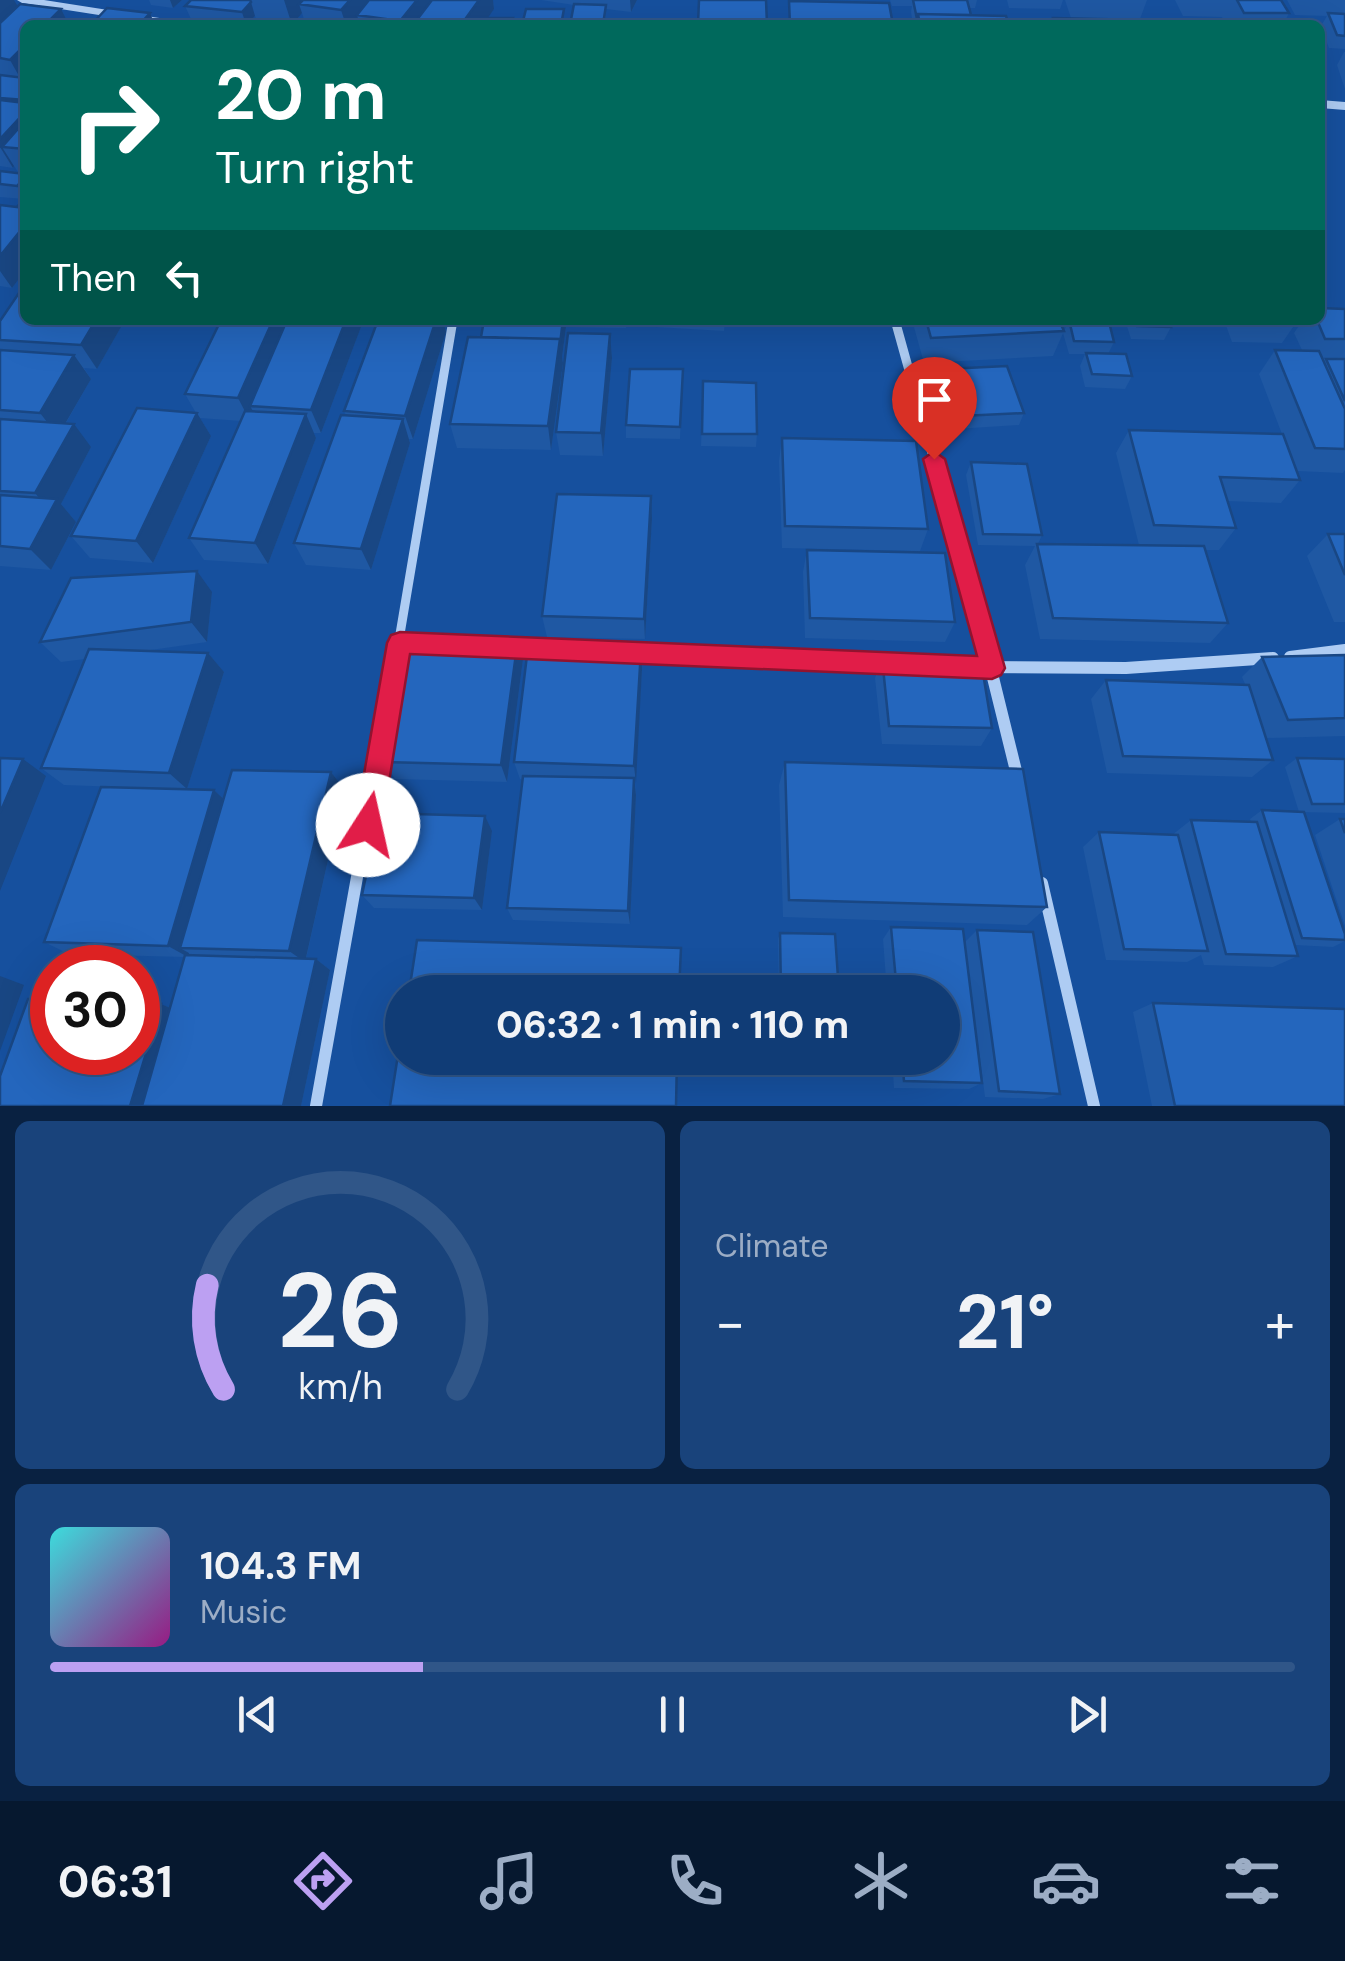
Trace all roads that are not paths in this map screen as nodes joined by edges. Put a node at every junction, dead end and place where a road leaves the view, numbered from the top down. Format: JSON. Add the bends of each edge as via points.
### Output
{"nodes":[{"id":1,"x":22,"y":0,"type":"edge"},
{"id":2,"x":152,"y":20,"type":"edge"},
{"id":3,"x":453,"y":325,"type":"edge"},
{"id":4,"x":896,"y":325,"type":"edge"},
{"id":5,"x":400,"y":643,"type":"junction"},
{"id":6,"x":419,"y":644,"type":"edge"},
{"id":7,"x":1345,"y":650,"type":"edge"},
{"id":8,"x":617,"y":652,"type":"edge"},
{"id":9,"x":913,"y":664,"type":"edge"},
{"id":10,"x":953,"y":666,"type":"edge"},
{"id":11,"x":992,"y":668,"type":"junction"},
{"id":12,"x":1023,"y":801,"type":"edge"},
{"id":13,"x":1041,"y":877,"type":"edge"},
{"id":14,"x":316,"y":1106,"type":"edge"},
{"id":15,"x":1094,"y":1106,"type":"edge"}],
"edges":[{"from":1,"to":2,"type":"street"},
{"from":3,"to":5,"type":"street"},
{"from":4,"to":11,"type":"street"},
{"from":5,"to":6,"type":"street"},
{"from":5,"to":14,"type":"street"},
{"from":7,"to":11,"type":"street","via":[[1126,668]]},
{"from":8,"to":9,"type":"street"},
{"from":10,"to":11,"type":"street"},
{"from":11,"to":12,"type":"street"},
{"from":13,"to":15,"type":"street"}]}
